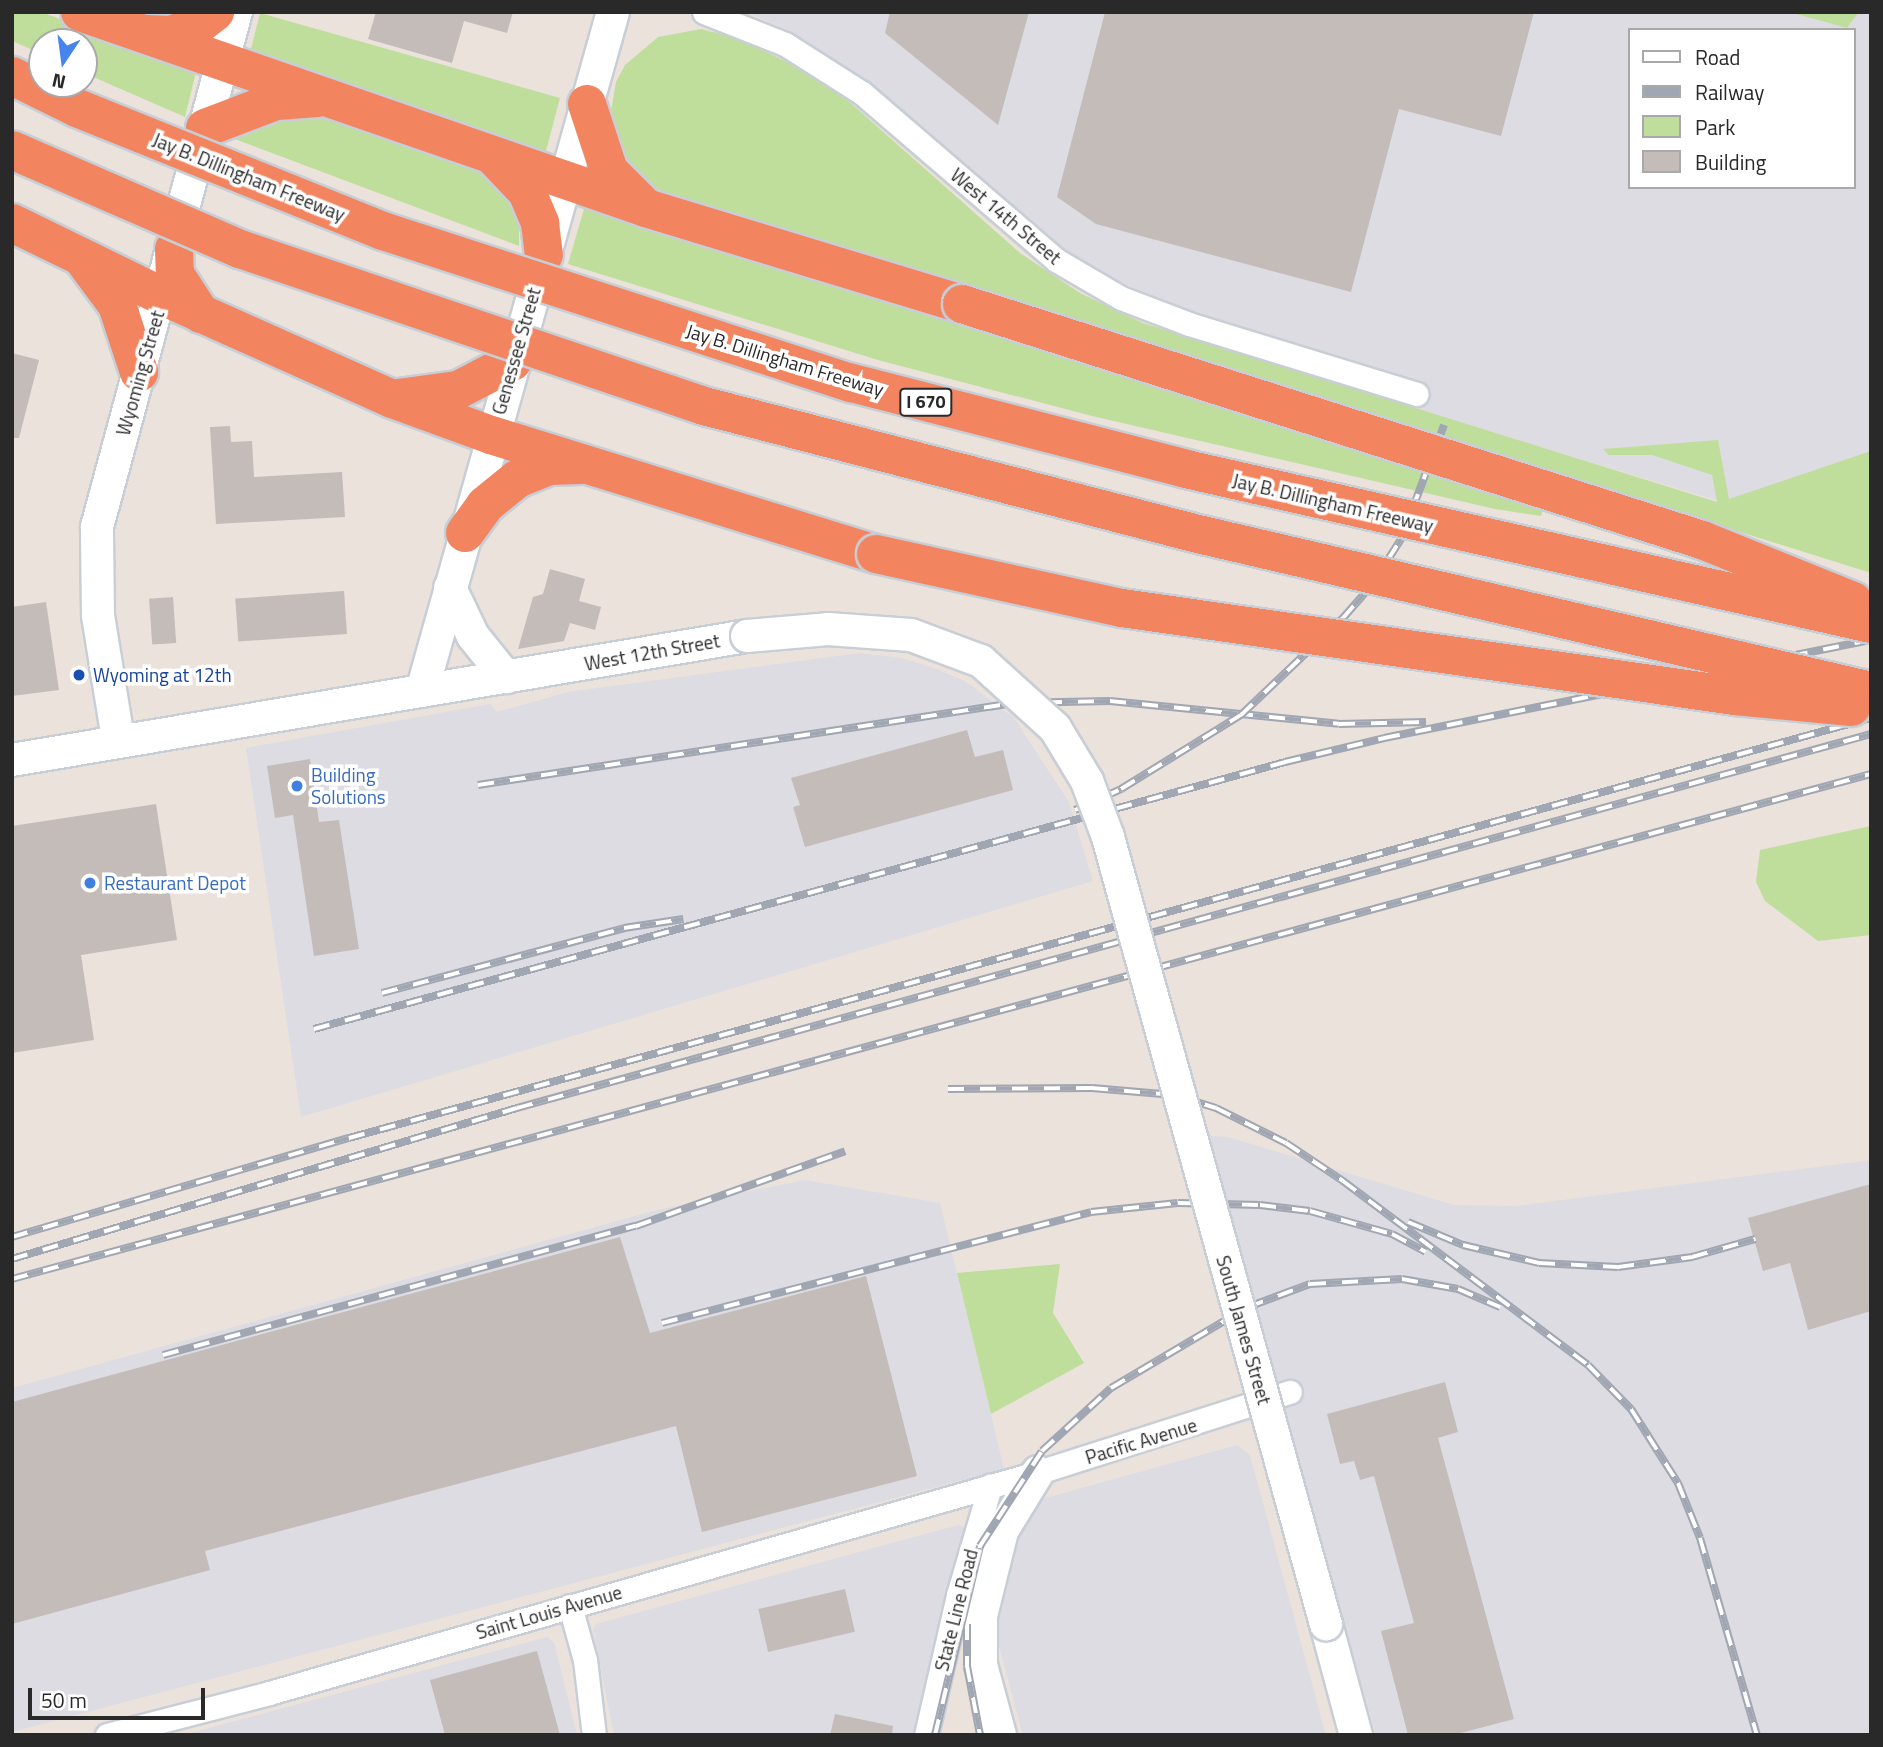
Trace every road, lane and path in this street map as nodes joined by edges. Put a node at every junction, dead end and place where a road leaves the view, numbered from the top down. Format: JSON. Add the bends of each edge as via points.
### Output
{"nodes":[{"id":1,"x":80,"y":12,"type":"edge"},
{"id":2,"x":215,"y":12,"type":"edge"},
{"id":3,"x":236,"y":12,"type":"edge"},
{"id":4,"x":613,"y":12,"type":"edge"},
{"id":5,"x":704,"y":12,"type":"edge"},
{"id":6,"x":142,"y":34,"type":"junction"},
{"id":7,"x":223,"y":62,"type":"junction"},
{"id":8,"x":12,"y":76,"type":"edge"},
{"id":9,"x":324,"y":98,"type":"junction"},
{"id":10,"x":587,"y":104,"type":"junction"},
{"id":11,"x":205,"y":128,"type":"junction"},
{"id":12,"x":12,"y":150,"type":"edge"},
{"id":13,"x":490,"y":153,"type":"junction"},
{"id":14,"x":566,"y":178,"type":"junction"},
{"id":15,"x":646,"y":208,"type":"junction"},
{"id":16,"x":12,"y":223,"type":"edge"},
{"id":17,"x":174,"y":249,"type":"junction"},
{"id":18,"x":544,"y":255,"type":"junction"},
{"id":19,"x":82,"y":258,"type":"junction"},
{"id":20,"x":162,"y":296,"type":"junction"},
{"id":21,"x":201,"y":314,"type":"junction"},
{"id":22,"x":512,"y":362,"type":"junction"},
{"id":23,"x":139,"y":372,"type":"junction"},
{"id":24,"x":1416,"y":394,"type":"dead end"},
{"id":25,"x":392,"y":399,"type":"junction"},
{"id":26,"x":491,"y":435,"type":"junction"},
{"id":27,"x":588,"y":464,"type":"junction"},
{"id":28,"x":465,"y":533,"type":"junction"},
{"id":29,"x":450,"y":588,"type":"junction"},
{"id":30,"x":1871,"y":609,"type":"edge"},
{"id":31,"x":1871,"y":624,"type":"edge"},
{"id":32,"x":506,"y":677,"type":"junction"},
{"id":33,"x":422,"y":691,"type":"junction"},
{"id":34,"x":1871,"y":691,"type":"edge"},
{"id":35,"x":1871,"y":708,"type":"edge"},
{"id":36,"x":118,"y":739,"type":"junction"},
{"id":37,"x":12,"y":760,"type":"edge"},
{"id":38,"x":1132,"y":925,"type":"joint"},
{"id":39,"x":1290,"y":1392,"type":"dead end"},
{"id":40,"x":1038,"y":1472,"type":"junction"},
{"id":41,"x":990,"y":1486,"type":"junction"},
{"id":42,"x":570,"y":1606,"type":"junction"},
{"id":43,"x":107,"y":1735,"type":"edge"},
{"id":44,"x":594,"y":1735,"type":"edge"},
{"id":45,"x":926,"y":1735,"type":"edge"},
{"id":46,"x":1000,"y":1735,"type":"edge"},
{"id":47,"x":1356,"y":1735,"type":"edge"}],
"edges":[{"from":1,"to":6,"type":"highway"},
{"from":2,"to":6,"type":"highway","via":[[171,35]]},
{"from":3,"to":7,"type":"main road","name":"Wyoming Street"},
{"from":4,"to":10,"type":"main road","name":"Genessee Street"},
{"from":5,"to":24,"type":"street","name":"West 14th Street","via":[[785,44],[862,93],[1056,260],[1121,298],[1189,324]]},
{"from":6,"to":7,"type":"highway"},
{"from":7,"to":9,"type":"highway"},
{"from":7,"to":11,"type":"main road","name":"Wyoming Street"},
{"from":8,"to":31,"type":"highway","name":"Jay B. Dillingham Freeway","number":"I 670","bridge":true,"via":[[77,108],[383,231],[852,383],[1186,469]]},
{"from":9,"to":11,"type":"highway","via":[[276,101]]},
{"from":9,"to":13,"type":"highway"},
{"from":10,"to":14,"type":"main road","name":"Genessee Street"},
{"from":10,"to":15,"type":"highway","via":[[609,171]]},
{"from":11,"to":17,"type":"main road","name":"Wyoming Street"},
{"from":12,"to":34,"type":"highway","bridge":true,"via":[[240,249],[704,406],[1198,534]]},
{"from":13,"to":14,"type":"highway"},
{"from":13,"to":18,"type":"highway","via":[[527,192],[540,223]]},
{"from":14,"to":15,"type":"highway"},
{"from":14,"to":18,"type":"main road","name":"Genessee Street"},
{"from":15,"to":30,"type":"highway","bridge":true,"via":[[1702,540]]},
{"from":16,"to":19,"type":"highway"},
{"from":17,"to":20,"type":"main road","name":"Wyoming Street"},
{"from":17,"to":21,"type":"highway","via":[[176,274]]},
{"from":18,"to":22,"type":"main road","name":"Genessee Street"},
{"from":19,"to":20,"type":"highway"},
{"from":19,"to":23,"type":"highway","via":[[117,305]]},
{"from":20,"to":21,"type":"highway"},
{"from":20,"to":23,"type":"main road","name":"Wyoming Street"},
{"from":21,"to":25,"type":"highway"},
{"from":22,"to":25,"type":"highway","via":[[458,390]]},
{"from":22,"to":26,"type":"main road","name":"Genessee Street"},
{"from":23,"to":36,"type":"main road","name":"Wyoming Street","via":[[97,527],[98,615]]},
{"from":25,"to":26,"type":"highway"},
{"from":26,"to":27,"type":"highway"},
{"from":26,"to":28,"type":"main road","name":"Genessee Street"},
{"from":27,"to":28,"type":"highway","via":[[549,466],[516,479],[485,505]]},
{"from":27,"to":35,"type":"highway","bridge":true,"via":[[876,554],[1122,608],[1722,694]]},
{"from":28,"to":29,"type":"main road","name":"Genessee Street"},
{"from":29,"to":32,"type":"main road","via":[[473,636]]},
{"from":29,"to":33,"type":"main road","name":"Genessee Street"},
{"from":32,"to":33,"type":"main road","name":"West 12th Street"},
{"from":32,"to":38,"type":"main road","name":"West 12th Street","bridge":true,"via":[[747,636],[828,629],[911,635],[981,661],[1055,728],[1087,781]]},
{"from":33,"to":36,"type":"main road","name":"West 12th Street"},
{"from":36,"to":37,"type":"main road","name":"West 12th Street"},
{"from":38,"to":47,"type":"main road","name":"South James Street","bridge":true},
{"from":39,"to":40,"type":"street","name":"Pacific Avenue"},
{"from":40,"to":41,"type":"street","name":"Pacific Avenue"},
{"from":40,"to":46,"type":"main road","via":[[1002,1531],[981,1616],[981,1665]]},
{"from":41,"to":42,"type":"street","name":"Saint Louis Avenue"},
{"from":41,"to":45,"type":"street","name":"State Line Road","via":[[958,1595]]},
{"from":42,"to":43,"type":"street","name":"Saint Louis Avenue"},
{"from":42,"to":44,"type":"street","via":[[584,1660]]}]}
